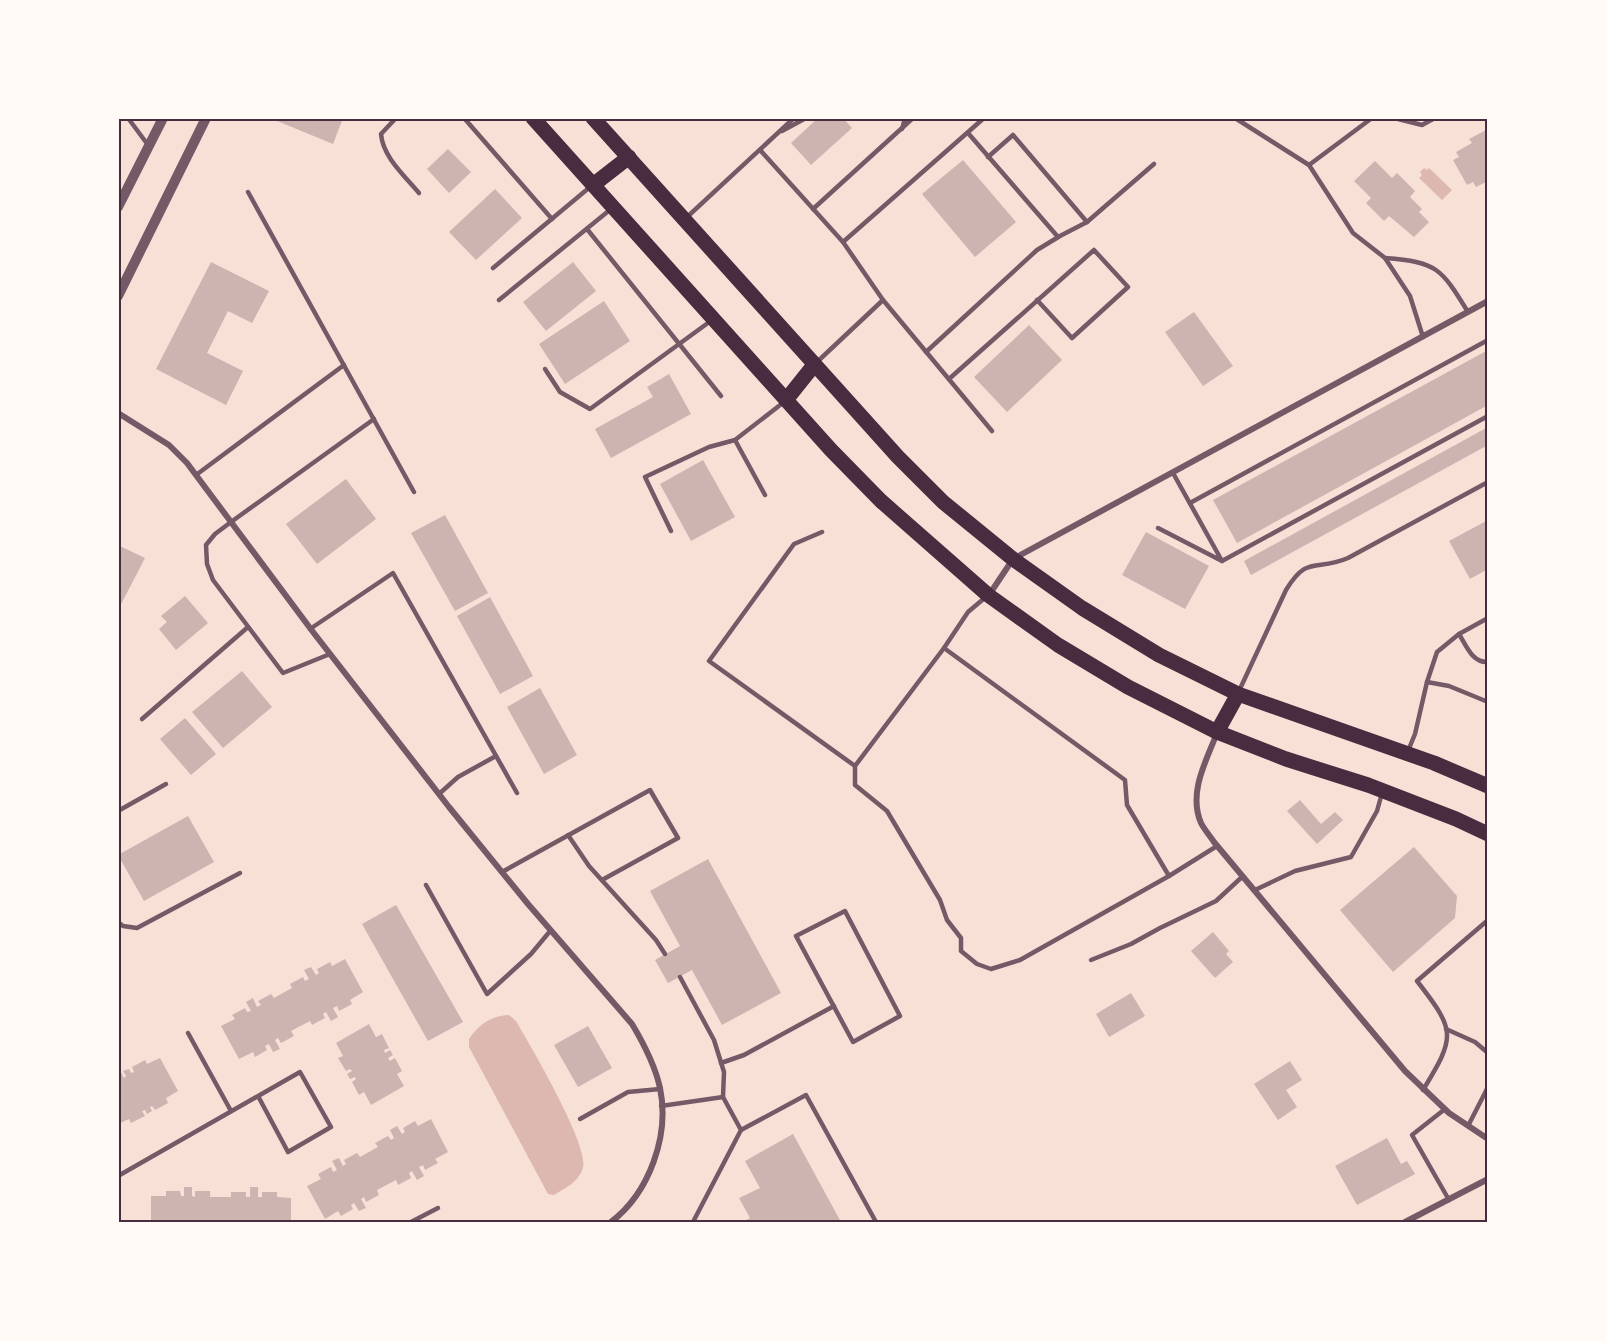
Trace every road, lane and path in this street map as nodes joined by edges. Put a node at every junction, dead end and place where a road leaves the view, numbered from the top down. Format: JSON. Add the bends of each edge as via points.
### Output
{"nodes":[{"id":1,"x":128,"y":118,"type":"edge"},
{"id":2,"x":162,"y":118,"type":"edge"},
{"id":3,"x":206,"y":118,"type":"edge"},
{"id":4,"x":396,"y":118,"type":"edge"},
{"id":5,"x":464,"y":118,"type":"edge"},
{"id":6,"x":533,"y":118,"type":"edge"},
{"id":7,"x":593,"y":118,"type":"edge"},
{"id":8,"x":794,"y":118,"type":"edge"},
{"id":9,"x":806,"y":118,"type":"edge"},
{"id":10,"x":905,"y":118,"type":"edge"},
{"id":11,"x":914,"y":118,"type":"edge"},
{"id":12,"x":984,"y":118,"type":"edge"},
{"id":13,"x":1235,"y":118,"type":"edge"},
{"id":14,"x":1372,"y":118,"type":"edge"},
{"id":15,"x":1394,"y":118,"type":"edge"},
{"id":16,"x":1435,"y":118,"type":"edge"},
{"id":17,"x":902,"y":129,"type":"junction"},
{"id":18,"x":778,"y":133,"type":"junction"},
{"id":19,"x":968,"y":133,"type":"junction"},
{"id":20,"x":148,"y":147,"type":"junction"},
{"id":21,"x":760,"y":150,"type":"junction"},
{"id":22,"x":628,"y":157,"type":"junction"},
{"id":23,"x":988,"y":157,"type":"junction"},
{"id":24,"x":1154,"y":164,"type":"dead end"},
{"id":25,"x":1309,"y":165,"type":"junction"},
{"id":26,"x":593,"y":185,"type":"junction"},
{"id":27,"x":248,"y":192,"type":"dead end"},
{"id":28,"x":418,"y":193,"type":"dead end"},
{"id":29,"x":118,"y":207,"type":"edge"},
{"id":30,"x":613,"y":207,"type":"junction"},
{"id":31,"x":813,"y":209,"type":"junction"},
{"id":32,"x":552,"y":219,"type":"junction"},
{"id":33,"x":684,"y":220,"type":"junction"},
{"id":34,"x":1087,"y":222,"type":"junction"},
{"id":35,"x":587,"y":229,"type":"junction"},
{"id":36,"x":1058,"y":237,"type":"junction"},
{"id":37,"x":843,"y":242,"type":"junction"},
{"id":38,"x":1385,"y":258,"type":"junction"},
{"id":39,"x":493,"y":268,"type":"dead end"},
{"id":40,"x":118,"y":296,"type":"edge"},
{"id":41,"x":499,"y":300,"type":"dead end"},
{"id":42,"x":883,"y":300,"type":"junction"},
{"id":43,"x":1037,"y":300,"type":"junction"},
{"id":44,"x":1488,"y":301,"type":"edge"},
{"id":45,"x":1468,"y":312,"type":"junction"},
{"id":46,"x":714,"y":319,"type":"junction"},
{"id":47,"x":1423,"y":337,"type":"junction"},
{"id":48,"x":1488,"y":340,"type":"edge"},
{"id":49,"x":680,"y":344,"type":"junction"},
{"id":50,"x":926,"y":352,"type":"junction"},
{"id":51,"x":344,"y":365,"type":"junction"},
{"id":52,"x":814,"y":366,"type":"junction"},
{"id":53,"x":545,"y":369,"type":"dead end"},
{"id":54,"x":949,"y":379,"type":"junction"},
{"id":55,"x":721,"y":396,"type":"dead end"},
{"id":56,"x":786,"y":400,"type":"junction"},
{"id":57,"x":118,"y":414,"type":"edge"},
{"id":58,"x":1488,"y":416,"type":"edge"},
{"id":59,"x":374,"y":419,"type":"junction"},
{"id":60,"x":992,"y":431,"type":"dead end"},
{"id":61,"x":735,"y":440,"type":"junction"},
{"id":62,"x":1173,"y":473,"type":"junction"},
{"id":63,"x":196,"y":475,"type":"junction"},
{"id":64,"x":1488,"y":482,"type":"edge"},
{"id":65,"x":414,"y":492,"type":"dead end"},
{"id":66,"x":765,"y":495,"type":"dead end"},
{"id":67,"x":1190,"y":503,"type":"junction"},
{"id":68,"x":231,"y":522,"type":"junction"},
{"id":69,"x":1158,"y":528,"type":"dead end"},
{"id":70,"x":671,"y":531,"type":"dead end"},
{"id":71,"x":822,"y":532,"type":"dead end"},
{"id":72,"x":1013,"y":559,"type":"junction"},
{"id":73,"x":1222,"y":561,"type":"junction"},
{"id":74,"x":988,"y":595,"type":"junction"},
{"id":75,"x":1488,"y":618,"type":"edge"},
{"id":76,"x":248,"y":627,"type":"junction"},
{"id":77,"x":310,"y":628,"type":"junction"},
{"id":78,"x":1459,"y":633,"type":"junction"},
{"id":79,"x":944,"y":648,"type":"junction"},
{"id":80,"x":330,"y":654,"type":"junction"},
{"id":81,"x":1488,"y":662,"type":"edge"},
{"id":82,"x":1427,"y":682,"type":"junction"},
{"id":83,"x":1238,"y":694,"type":"junction"},
{"id":84,"x":1488,"y":702,"type":"edge"},
{"id":85,"x":142,"y":719,"type":"dead end"},
{"id":86,"x":1217,"y":732,"type":"junction"},
{"id":87,"x":1407,"y":753,"type":"junction"},
{"id":88,"x":496,"y":756,"type":"junction"},
{"id":89,"x":855,"y":766,"type":"junction"},
{"id":90,"x":166,"y":784,"type":"dead end"},
{"id":91,"x":1488,"y":786,"type":"edge"},
{"id":92,"x":1383,"y":791,"type":"junction"},
{"id":93,"x":516,"y":793,"type":"dead end"},
{"id":94,"x":440,"y":794,"type":"junction"},
{"id":95,"x":118,"y":811,"type":"edge"},
{"id":96,"x":1488,"y":834,"type":"edge"},
{"id":97,"x":568,"y":836,"type":"junction"},
{"id":98,"x":1217,"y":846,"type":"junction"},
{"id":99,"x":502,"y":872,"type":"junction"},
{"id":100,"x":240,"y":873,"type":"dead end"},
{"id":101,"x":1169,"y":876,"type":"junction"},
{"id":102,"x":1243,"y":876,"type":"junction"},
{"id":103,"x":602,"y":880,"type":"junction"},
{"id":104,"x":426,"y":885,"type":"dead end"},
{"id":105,"x":1255,"y":890,"type":"junction"},
{"id":106,"x":1488,"y":920,"type":"edge"},
{"id":107,"x":118,"y":922,"type":"edge"},
{"id":108,"x":551,"y":930,"type":"junction"},
{"id":109,"x":665,"y":954,"type":"dead end"},
{"id":110,"x":1091,"y":960,"type":"dead end"},
{"id":111,"x":680,"y":977,"type":"dead end"},
{"id":112,"x":834,"y":1005,"type":"junction"},
{"id":113,"x":1446,"y":1029,"type":"junction"},
{"id":114,"x":188,"y":1033,"type":"dead end"},
{"id":115,"x":1488,"y":1053,"type":"edge"},
{"id":116,"x":721,"y":1063,"type":"junction"},
{"id":117,"x":1488,"y":1087,"type":"edge"},
{"id":118,"x":660,"y":1089,"type":"junction"},
{"id":119,"x":1423,"y":1090,"type":"junction"},
{"id":120,"x":258,"y":1096,"type":"junction"},
{"id":121,"x":723,"y":1097,"type":"junction"},
{"id":122,"x":661,"y":1106,"type":"junction"},
{"id":123,"x":1444,"y":1109,"type":"junction"},
{"id":124,"x":231,"y":1111,"type":"junction"},
{"id":125,"x":580,"y":1119,"type":"dead end"},
{"id":126,"x":1468,"y":1126,"type":"junction"},
{"id":127,"x":741,"y":1130,"type":"junction"},
{"id":128,"x":1488,"y":1139,"type":"edge"},
{"id":129,"x":118,"y":1176,"type":"edge"},
{"id":130,"x":1488,"y":1179,"type":"edge"},
{"id":131,"x":1449,"y":1200,"type":"junction"},
{"id":132,"x":438,"y":1208,"type":"dead end"},
{"id":133,"x":411,"y":1222,"type":"edge"},
{"id":134,"x":611,"y":1222,"type":"edge"},
{"id":135,"x":693,"y":1222,"type":"edge"},
{"id":136,"x":876,"y":1222,"type":"edge"},
{"id":137,"x":1405,"y":1222,"type":"edge"}],
"edges":[{"from":1,"to":20,"type":"lane"},
{"from":2,"to":20,"type":"street"},
{"from":3,"to":40,"type":"street"},
{"from":4,"to":28,"type":"lane","via":[[381,134],[382,145]]},
{"from":5,"to":32,"type":"lane"},
{"from":6,"to":26,"type":"main road"},
{"from":7,"to":22,"type":"main road"},
{"from":8,"to":18,"type":"lane"},
{"from":9,"to":18,"type":"lane"},
{"from":10,"to":17,"type":"lane"},
{"from":11,"to":17,"type":"lane"},
{"from":12,"to":19,"type":"lane"},
{"from":13,"to":25,"type":"lane"},
{"from":14,"to":25,"type":"lane"},
{"from":15,"to":16,"type":"lane","via":[[1422,125]]},
{"from":17,"to":31,"type":"lane"},
{"from":18,"to":21,"type":"lane"},
{"from":19,"to":23,"type":"lane"},
{"from":19,"to":37,"type":"lane"},
{"from":20,"to":29,"type":"street"},
{"from":21,"to":31,"type":"lane"},
{"from":21,"to":33,"type":"lane"},
{"from":22,"to":26,"type":"main road"},
{"from":22,"to":33,"type":"main road"},
{"from":23,"to":34,"type":"lane","via":[[1013,135]]},
{"from":23,"to":36,"type":"lane"},
{"from":24,"to":34,"type":"lane"},
{"from":25,"to":38,"type":"lane","via":[[1353,233]]},
{"from":26,"to":30,"type":"main road"},
{"from":26,"to":32,"type":"lane"},
{"from":27,"to":51,"type":"lane"},
{"from":30,"to":35,"type":"lane"},
{"from":30,"to":46,"type":"main road"},
{"from":31,"to":37,"type":"lane"},
{"from":32,"to":39,"type":"lane"},
{"from":33,"to":52,"type":"main road"},
{"from":34,"to":36,"type":"lane"},
{"from":35,"to":41,"type":"lane"},
{"from":35,"to":49,"type":"lane"},
{"from":36,"to":50,"type":"lane","via":[[1029,257]]},
{"from":37,"to":42,"type":"lane"},
{"from":38,"to":45,"type":"lane","via":[[1415,260],[1433,267],[1444,276]]},
{"from":38,"to":47,"type":"lane","via":[[1410,296]]},
{"from":42,"to":50,"type":"lane"},
{"from":42,"to":52,"type":"lane"},
{"from":43,"to":43,"type":"lane","via":[[1094,250],[1128,286],[1072,338]]},
{"from":43,"to":54,"type":"lane"},
{"from":44,"to":45,"type":"street"},
{"from":45,"to":47,"type":"street"},
{"from":46,"to":49,"type":"lane"},
{"from":46,"to":56,"type":"main road"},
{"from":47,"to":62,"type":"street"},
{"from":48,"to":67,"type":"lane"},
{"from":49,"to":53,"type":"lane","via":[[591,410],[560,392]]},
{"from":49,"to":55,"type":"lane"},
{"from":50,"to":54,"type":"lane"},
{"from":51,"to":59,"type":"lane"},
{"from":51,"to":63,"type":"lane"},
{"from":52,"to":56,"type":"main road"},
{"from":52,"to":72,"type":"main road","via":[[943,502]]},
{"from":54,"to":60,"type":"lane"},
{"from":56,"to":61,"type":"lane"},
{"from":56,"to":74,"type":"main road","via":[[881,501]]},
{"from":57,"to":63,"type":"street","via":[[169,445]]},
{"from":58,"to":73,"type":"lane"},
{"from":59,"to":65,"type":"lane"},
{"from":59,"to":68,"type":"lane"},
{"from":61,"to":66,"type":"lane"},
{"from":61,"to":70,"type":"lane","via":[[709,447],[645,477]]},
{"from":62,"to":67,"type":"lane"},
{"from":62,"to":72,"type":"street"},
{"from":63,"to":68,"type":"street"},
{"from":64,"to":83,"type":"lane","via":[[1348,558],[1324,566],[1314,564],[1295,574]]},
{"from":67,"to":73,"type":"lane"},
{"from":68,"to":76,"type":"lane","via":[[206,545],[207,564],[213,580]]},
{"from":68,"to":77,"type":"street"},
{"from":69,"to":73,"type":"lane"},
{"from":71,"to":89,"type":"lane","via":[[794,544],[709,661]]},
{"from":72,"to":74,"type":"street"},
{"from":72,"to":83,"type":"main road","via":[[1159,656]]},
{"from":74,"to":79,"type":"lane","via":[[968,612]]},
{"from":74,"to":86,"type":"main road","via":[[1058,645],[1128,687]]},
{"from":75,"to":78,"type":"lane"},
{"from":76,"to":80,"type":"lane","via":[[283,673]]},
{"from":76,"to":85,"type":"lane"},
{"from":77,"to":80,"type":"street"},
{"from":77,"to":88,"type":"lane","via":[[393,573]]},
{"from":78,"to":81,"type":"lane","via":[[1473,657]]},
{"from":78,"to":82,"type":"lane","via":[[1437,652]]},
{"from":79,"to":89,"type":"lane"},
{"from":79,"to":101,"type":"lane","via":[[1125,780],[1127,805]]},
{"from":80,"to":94,"type":"street"},
{"from":82,"to":84,"type":"lane","via":[[1449,686]]},
{"from":82,"to":87,"type":"lane"},
{"from":83,"to":86,"type":"main road"},
{"from":83,"to":87,"type":"main road"},
{"from":86,"to":92,"type":"main road"},
{"from":86,"to":98,"type":"street","via":[[1199,778],[1196,801],[1201,822]]},
{"from":87,"to":91,"type":"main road"},
{"from":88,"to":93,"type":"lane"},
{"from":88,"to":94,"type":"lane","via":[[458,777]]},
{"from":89,"to":101,"type":"lane","via":[[855,784],[887,811],[940,900],[947,920],[961,938],[961,951],[991,969],[1020,960]]},
{"from":90,"to":95,"type":"lane"},
{"from":92,"to":96,"type":"main road"},
{"from":92,"to":105,"type":"lane","via":[[1377,811],[1351,857],[1295,871]]},
{"from":94,"to":99,"type":"street"},
{"from":97,"to":99,"type":"lane"},
{"from":97,"to":103,"type":"lane"},
{"from":97,"to":103,"type":"lane","via":[[650,790],[678,838]]},
{"from":98,"to":101,"type":"lane"},
{"from":98,"to":102,"type":"street"},
{"from":99,"to":108,"type":"street"},
{"from":100,"to":107,"type":"lane","via":[[137,928]]},
{"from":102,"to":105,"type":"street"},
{"from":102,"to":110,"type":"lane","via":[[1216,901]]},
{"from":103,"to":109,"type":"lane"},
{"from":104,"to":108,"type":"lane","via":[[487,994]]},
{"from":105,"to":119,"type":"street"},
{"from":106,"to":113,"type":"lane","via":[[1417,981],[1439,1010]]},
{"from":108,"to":118,"type":"street","via":[[632,1024],[646,1047]]},
{"from":111,"to":116,"type":"lane","via":[[714,1040]]},
{"from":112,"to":112,"type":"lane","via":[[796,936],[845,910],[900,1016],[853,1042]]},
{"from":112,"to":116,"type":"lane","via":[[744,1055]]},
{"from":113,"to":115,"type":"lane","via":[[1475,1042]]},
{"from":113,"to":119,"type":"lane","via":[[1447,1048]]},
{"from":114,"to":124,"type":"lane"},
{"from":116,"to":121,"type":"lane"},
{"from":117,"to":126,"type":"lane"},
{"from":118,"to":122,"type":"street"},
{"from":118,"to":125,"type":"lane","via":[[628,1092]]},
{"from":119,"to":123,"type":"street"},
{"from":120,"to":120,"type":"lane","via":[[288,1152],[331,1127],[300,1072]]},
{"from":120,"to":124,"type":"lane"},
{"from":121,"to":122,"type":"lane"},
{"from":121,"to":127,"type":"lane"},
{"from":122,"to":134,"type":"street","via":[[652,1166],[642,1188]]},
{"from":123,"to":126,"type":"street"},
{"from":123,"to":131,"type":"lane","via":[[1412,1135]]},
{"from":124,"to":129,"type":"lane"},
{"from":126,"to":128,"type":"street"},
{"from":127,"to":135,"type":"lane"},
{"from":127,"to":136,"type":"lane","via":[[806,1095]]},
{"from":130,"to":131,"type":"street"},
{"from":131,"to":137,"type":"street"},
{"from":132,"to":133,"type":"lane"}]}
